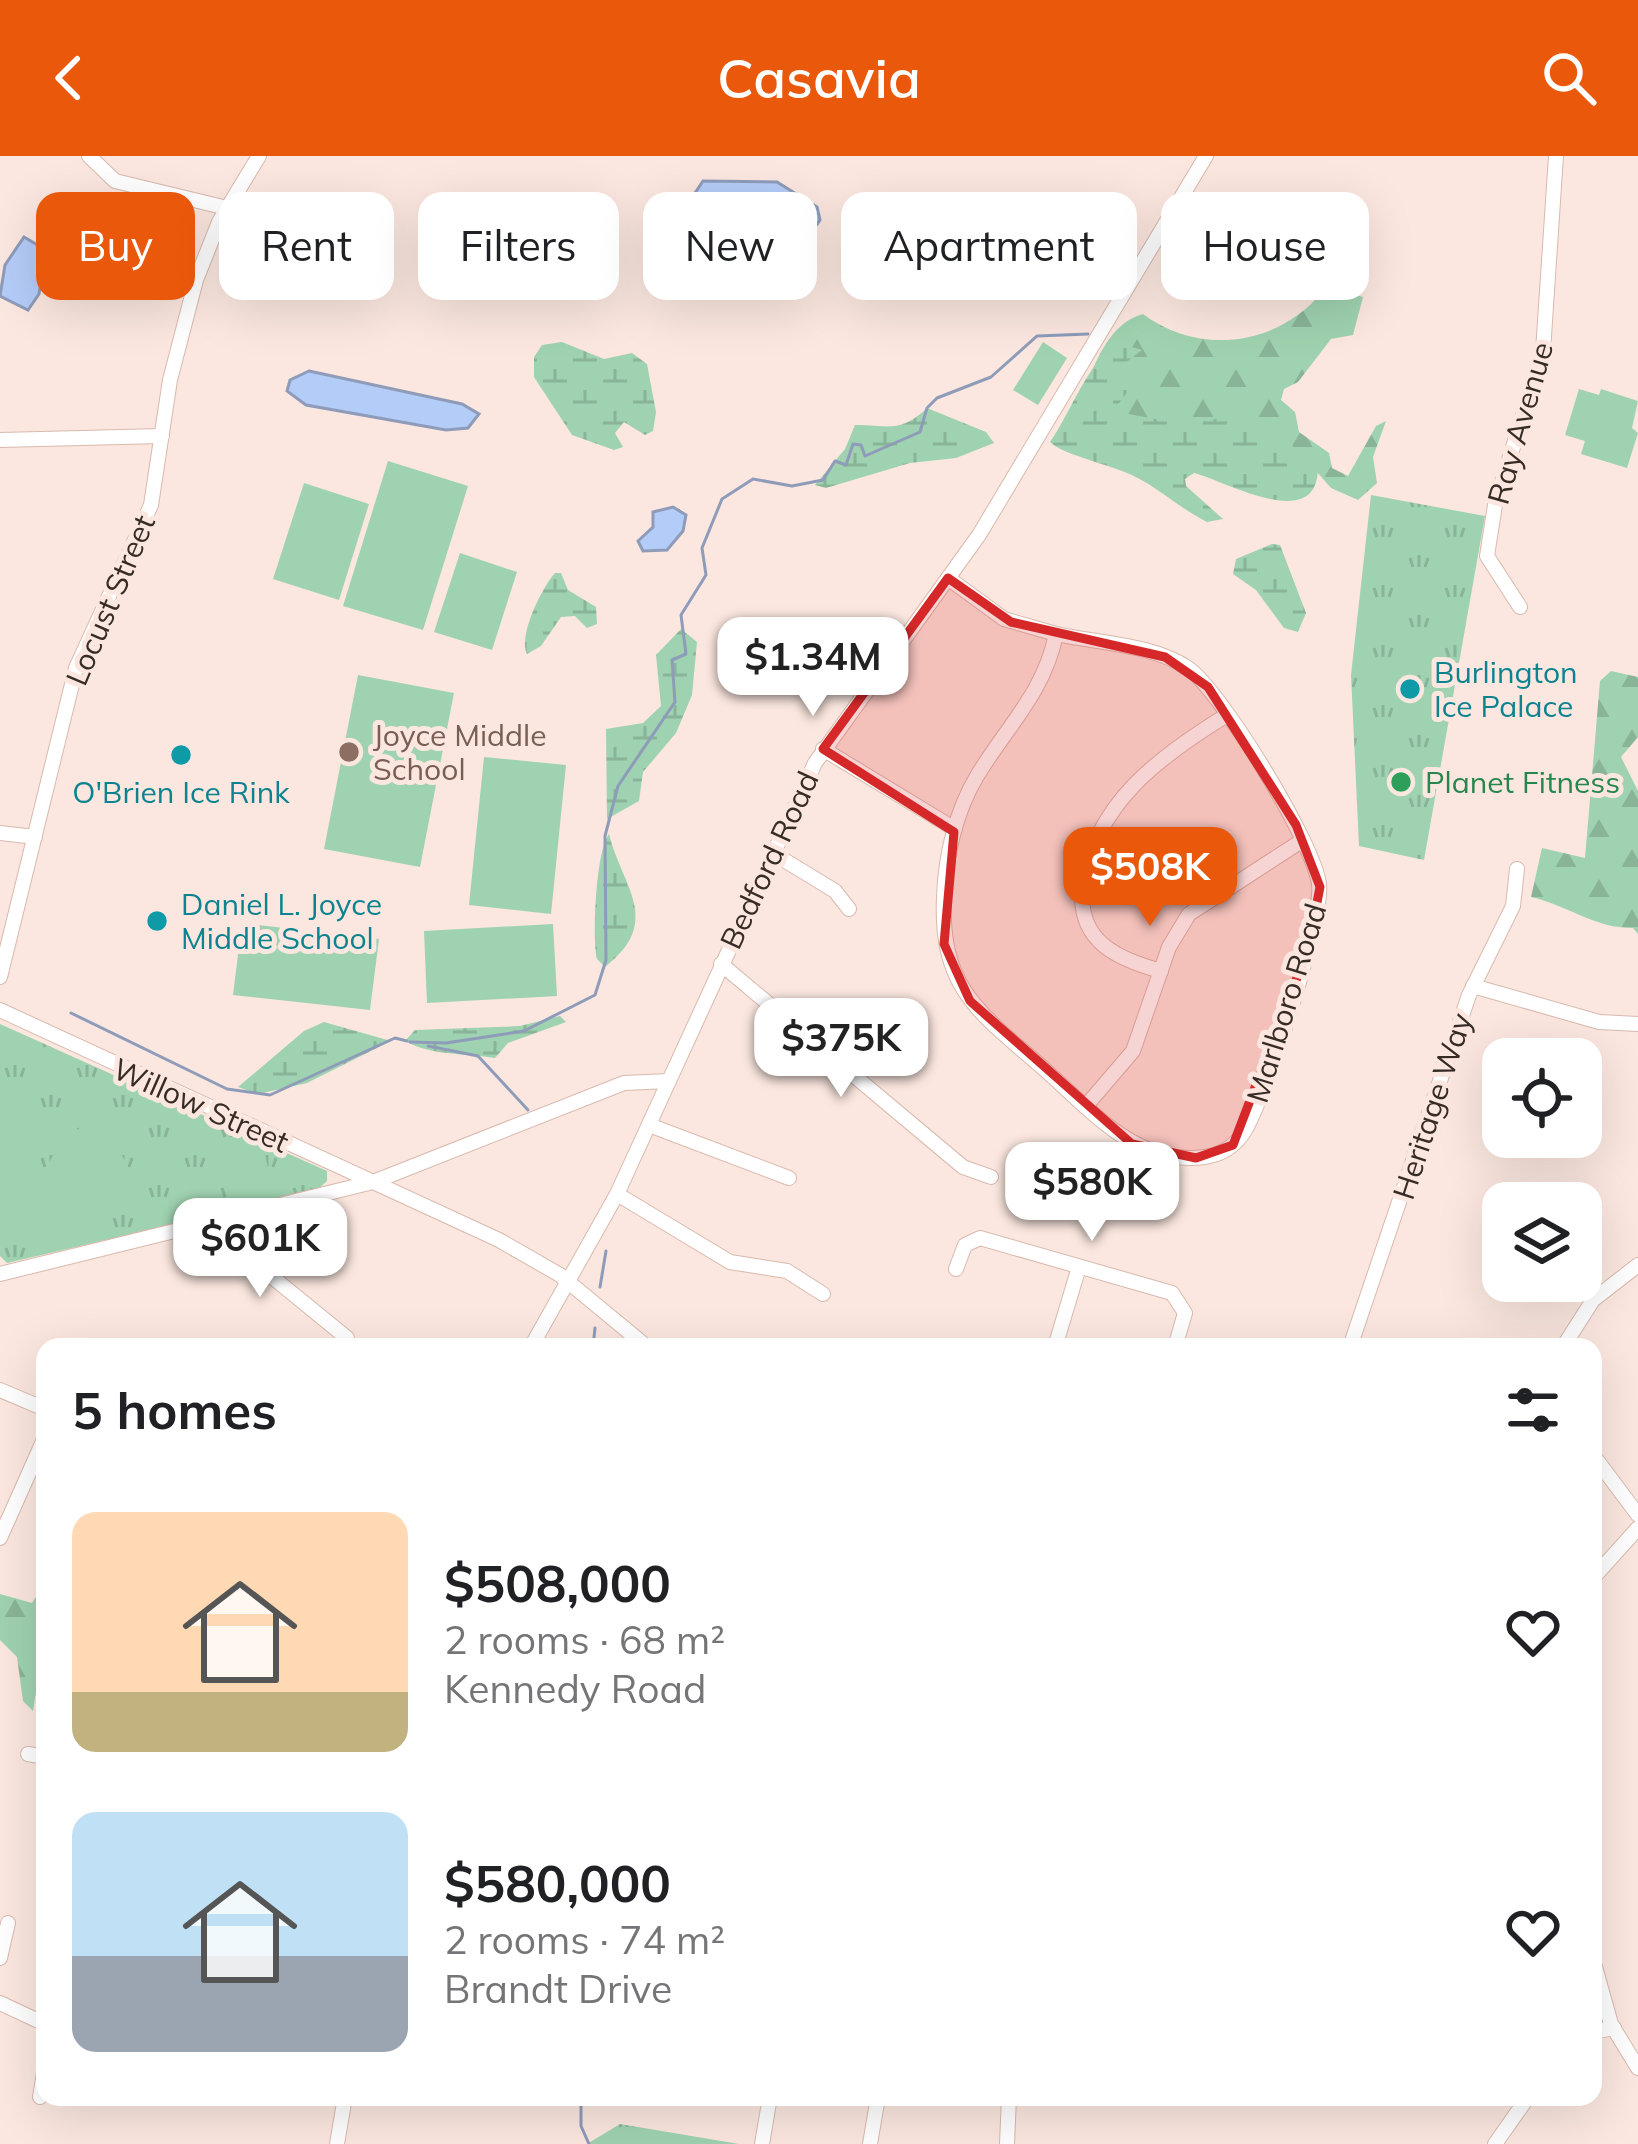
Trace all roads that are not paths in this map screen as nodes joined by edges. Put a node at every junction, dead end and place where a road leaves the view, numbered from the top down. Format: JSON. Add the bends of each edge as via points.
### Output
{"nodes":[{"id":1,"x":88,"y":156,"type":"edge"},
{"id":2,"x":259,"y":156,"type":"edge"},
{"id":3,"x":1206,"y":156,"type":"edge"},
{"id":4,"x":1556,"y":156,"type":"edge"},
{"id":5,"x":237,"y":192,"type":"edge"},
{"id":6,"x":219,"y":206,"type":"edge"},
{"id":7,"x":219,"y":225,"type":"edge"},
{"id":8,"x":162,"y":436,"type":"junction"},
{"id":9,"x":0,"y":440,"type":"edge"},
{"id":10,"x":947,"y":578,"type":"junction"},
{"id":11,"x":1520,"y":607,"type":"dead end"},
{"id":12,"x":1056,"y":634,"type":"junction"},
{"id":13,"x":1227,"y":715,"type":"junction"},
{"id":14,"x":823,"y":749,"type":"junction"},
{"id":15,"x":955,"y":829,"type":"junction"},
{"id":16,"x":0,"y":833,"type":"edge"},
{"id":17,"x":35,"y":837,"type":"junction"},
{"id":18,"x":1303,"y":840,"type":"junction"},
{"id":19,"x":771,"y":852,"type":"junction"},
{"id":20,"x":1516,"y":869,"type":"dead end"},
{"id":21,"x":849,"y":909,"type":"dead end"},
{"id":22,"x":15,"y":914,"type":"junction"},
{"id":23,"x":0,"y":923,"type":"edge"},
{"id":24,"x":721,"y":964,"type":"junction"},
{"id":25,"x":1161,"y":971,"type":"junction"},
{"id":26,"x":0,"y":976,"type":"edge"},
{"id":27,"x":1473,"y":986,"type":"junction"},
{"id":28,"x":0,"y":1010,"type":"edge"},
{"id":29,"x":1638,"y":1024,"type":"edge"},
{"id":30,"x":669,"y":1081,"type":"junction"},
{"id":31,"x":1086,"y":1106,"type":"junction"},
{"id":32,"x":650,"y":1125,"type":"junction"},
{"id":33,"x":991,"y":1177,"type":"dead end"},
{"id":34,"x":789,"y":1178,"type":"dead end"},
{"id":35,"x":373,"y":1182,"type":"junction"},
{"id":36,"x":616,"y":1194,"type":"junction"},
{"id":37,"x":206,"y":1222,"type":"junction"},
{"id":38,"x":1638,"y":1265,"type":"edge"},
{"id":39,"x":1079,"y":1267,"type":"junction"},
{"id":40,"x":956,"y":1269,"type":"dead end"},
{"id":41,"x":0,"y":1274,"type":"edge"},
{"id":42,"x":568,"y":1280,"type":"junction"},
{"id":43,"x":823,"y":1294,"type":"dead end"},
{"id":44,"x":347,"y":1338,"type":"dead end"},
{"id":45,"x":536,"y":1338,"type":"edge"},
{"id":46,"x":636,"y":1338,"type":"edge"},
{"id":47,"x":1058,"y":1338,"type":"edge"},
{"id":48,"x":1178,"y":1338,"type":"edge"},
{"id":49,"x":1353,"y":1338,"type":"edge"},
{"id":50,"x":1569,"y":1338,"type":"edge"},
{"id":51,"x":0,"y":1390,"type":"edge"},
{"id":52,"x":36,"y":1405,"type":"edge"},
{"id":53,"x":36,"y":1453,"type":"edge"},
{"id":54,"x":1602,"y":1467,"type":"edge"},
{"id":55,"x":7,"y":1506,"type":"edge"},
{"id":56,"x":1638,"y":1515,"type":"edge"},
{"id":57,"x":1638,"y":1528,"type":"edge"},
{"id":58,"x":0,"y":1538,"type":"edge"},
{"id":59,"x":1602,"y":1568,"type":"edge"},
{"id":60,"x":28,"y":1754,"type":"dead end"},
{"id":61,"x":36,"y":1755,"type":"edge"},
{"id":62,"x":8,"y":1923,"type":"dead end"},
{"id":63,"x":0,"y":1958,"type":"edge"},
{"id":64,"x":1602,"y":1993,"type":"edge"},
{"id":65,"x":0,"y":2003,"type":"edge"},
{"id":66,"x":36,"y":2020,"type":"edge"},
{"id":67,"x":1614,"y":2028,"type":"junction"},
{"id":68,"x":1602,"y":2030,"type":"edge"},
{"id":69,"x":1638,"y":2068,"type":"edge"},
{"id":70,"x":343,"y":2106,"type":"edge"},
{"id":71,"x":768,"y":2106,"type":"edge"},
{"id":72,"x":876,"y":2106,"type":"edge"},
{"id":73,"x":1008,"y":2106,"type":"edge"},
{"id":74,"x":1522,"y":2106,"type":"edge"},
{"id":75,"x":337,"y":2144,"type":"edge"},
{"id":76,"x":762,"y":2144,"type":"edge"},
{"id":77,"x":870,"y":2144,"type":"edge"},
{"id":78,"x":1006,"y":2144,"type":"edge"},
{"id":79,"x":1495,"y":2144,"type":"edge"}],
"edges":[{"from":1,"to":6,"type":"street","via":[[115,181]]},
{"from":2,"to":5,"type":"street","name":"Locust Street"},
{"from":3,"to":10,"type":"street","name":"Bedford Road"},
{"from":4,"to":11,"type":"street","name":"Ray Avenue","via":[[1547,329],[1487,556]]},
{"from":7,"to":8,"type":"street","name":"Locust Street","via":[[182,326]]},
{"from":8,"to":9,"type":"street"},
{"from":8,"to":17,"type":"street","name":"Locust Street","via":[[147,520],[76,668]]},
{"from":10,"to":12,"type":"street","name":"Marlboro Road","via":[[1004,619]]},
{"from":10,"to":14,"type":"street","name":"Bedford Road"},
{"from":12,"to":13,"type":"street","name":"Marlboro Road","via":[[1175,662],[1208,687]]},
{"from":12,"to":15,"type":"street","name":"Marlboro Road","via":[[1042,682],[975,779]]},
{"from":13,"to":18,"type":"street","name":"Marlboro Road"},
{"from":13,"to":25,"type":"street","via":[[1124,796],[1089,852],[1082,905],[1092,935],[1119,957]]},
{"from":14,"to":15,"type":"street"},
{"from":14,"to":19,"type":"street","name":"Bedford Road"},
{"from":15,"to":31,"type":"street","name":"Marlboro Road","via":[[943,909],[952,975],[976,1008]]},
{"from":16,"to":17,"type":"street"},
{"from":17,"to":22,"type":"street","name":"Locust Street"},
{"from":18,"to":25,"type":"street","via":[[1196,907]]},
{"from":18,"to":31,"type":"street","name":"Marlboro Road","via":[[1319,879],[1316,924],[1240,1138],[1211,1156],[1157,1153],[1127,1141]]},
{"from":19,"to":21,"type":"street","via":[[835,891]]},
{"from":19,"to":24,"type":"street","name":"Bedford Road"},
{"from":20,"to":27,"type":"street","name":"Heritage Way","via":[[1513,906]]},
{"from":22,"to":23,"type":"street"},
{"from":22,"to":26,"type":"street","name":"Locust Street"},
{"from":24,"to":30,"type":"street","name":"Bedford Road"},
{"from":24,"to":33,"type":"street","via":[[962,1166]]},
{"from":25,"to":31,"type":"street","via":[[1133,1051]]},
{"from":27,"to":29,"type":"street","via":[[1586,1019]]},
{"from":27,"to":49,"type":"street","name":"Heritage Way"},
{"from":28,"to":35,"type":"street","name":"Willow Street"},
{"from":30,"to":32,"type":"street","name":"Bedford Road"},
{"from":30,"to":35,"type":"street","via":[[624,1083]]},
{"from":32,"to":34,"type":"street"},
{"from":32,"to":36,"type":"street","name":"Bedford Road"},
{"from":35,"to":37,"type":"street"},
{"from":35,"to":42,"type":"street","name":"Willow Street"},
{"from":36,"to":42,"type":"street","name":"Bedford Road"},
{"from":36,"to":43,"type":"street","via":[[731,1263],[787,1270]]},
{"from":37,"to":41,"type":"street"},
{"from":37,"to":44,"type":"street"},
{"from":38,"to":50,"type":"street","via":[[1593,1300]]},
{"from":39,"to":40,"type":"street","via":[[980,1238],[965,1246]]},
{"from":39,"to":47,"type":"street"},
{"from":39,"to":48,"type":"street","via":[[1177,1296],[1185,1313]]},
{"from":42,"to":45,"type":"street","name":"Bedford Road"},
{"from":42,"to":46,"type":"street","name":"Willow Street"},
{"from":51,"to":52,"type":"street"},
{"from":53,"to":55,"type":"street"},
{"from":54,"to":56,"type":"street"},
{"from":55,"to":58,"type":"street"},
{"from":57,"to":59,"type":"street"},
{"from":60,"to":61,"type":"street"},
{"from":62,"to":63,"type":"street"},
{"from":64,"to":67,"type":"street"},
{"from":65,"to":66,"type":"street"},
{"from":67,"to":68,"type":"street"},
{"from":67,"to":69,"type":"street"},
{"from":70,"to":75,"type":"street"},
{"from":71,"to":76,"type":"street"},
{"from":72,"to":77,"type":"street"},
{"from":73,"to":78,"type":"street"},
{"from":74,"to":79,"type":"street"}]}
